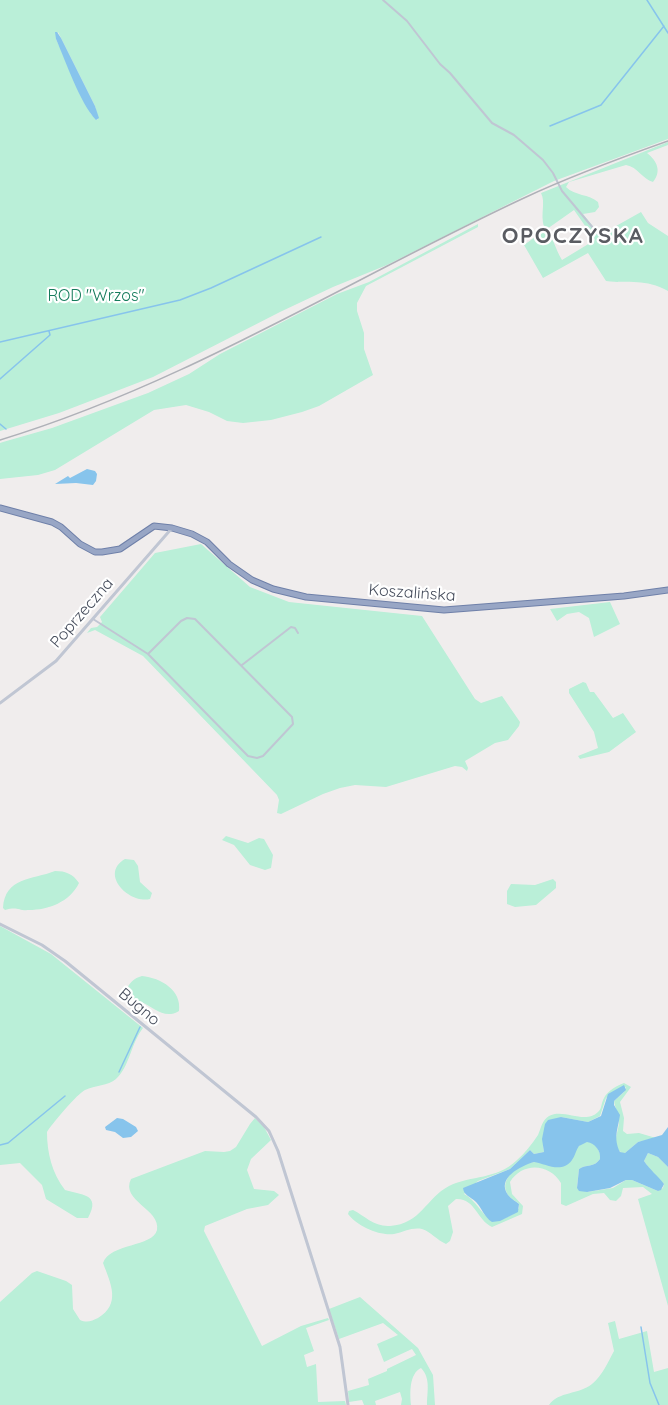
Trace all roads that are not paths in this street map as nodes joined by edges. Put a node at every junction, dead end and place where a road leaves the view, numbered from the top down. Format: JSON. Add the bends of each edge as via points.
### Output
{"nodes":[{"id":1,"x":383,"y":0,"type":"edge"},
{"id":2,"x":599,"y":236,"type":"dead end"},
{"id":3,"x":0,"y":508,"type":"edge"},
{"id":4,"x":172,"y":528,"type":"junction"},
{"id":5,"x":668,"y":590,"type":"edge"},
{"id":6,"x":93,"y":619,"type":"junction"},
{"id":7,"x":298,"y":633,"type":"dead end"},
{"id":8,"x":148,"y":654,"type":"junction"},
{"id":9,"x":242,"y":665,"type":"junction"},
{"id":10,"x":0,"y":703,"type":"edge"},
{"id":11,"x":0,"y":924,"type":"edge"},
{"id":12,"x":348,"y":1405,"type":"edge"}],
"edges":[{"from":1,"to":2,"type":"street","via":[[407,21],[492,123],[514,135],[543,160],[562,191]]},
{"from":3,"to":4,"type":"highway","via":[[52,522],[95,552],[120,549],[154,526]]},
{"from":4,"to":5,"type":"highway","name":"Koszalińska","via":[[207,542],[252,580],[306,597],[444,610]]},
{"from":4,"to":6,"type":"street","name":"Poprzeczna"},
{"from":6,"to":8,"type":"street"},
{"from":6,"to":10,"type":"street","name":"Poprzeczna","via":[[52,664]]},
{"from":7,"to":9,"type":"street","via":[[291,627]]},
{"from":8,"to":9,"type":"street","via":[[190,618],[200,622]]},
{"from":8,"to":9,"type":"street","via":[[244,753],[254,758],[262,756],[294,722]]},
{"from":11,"to":12,"type":"street","name":"Bugno","via":[[58,957],[256,1117],[272,1137],[340,1347]]}]}
